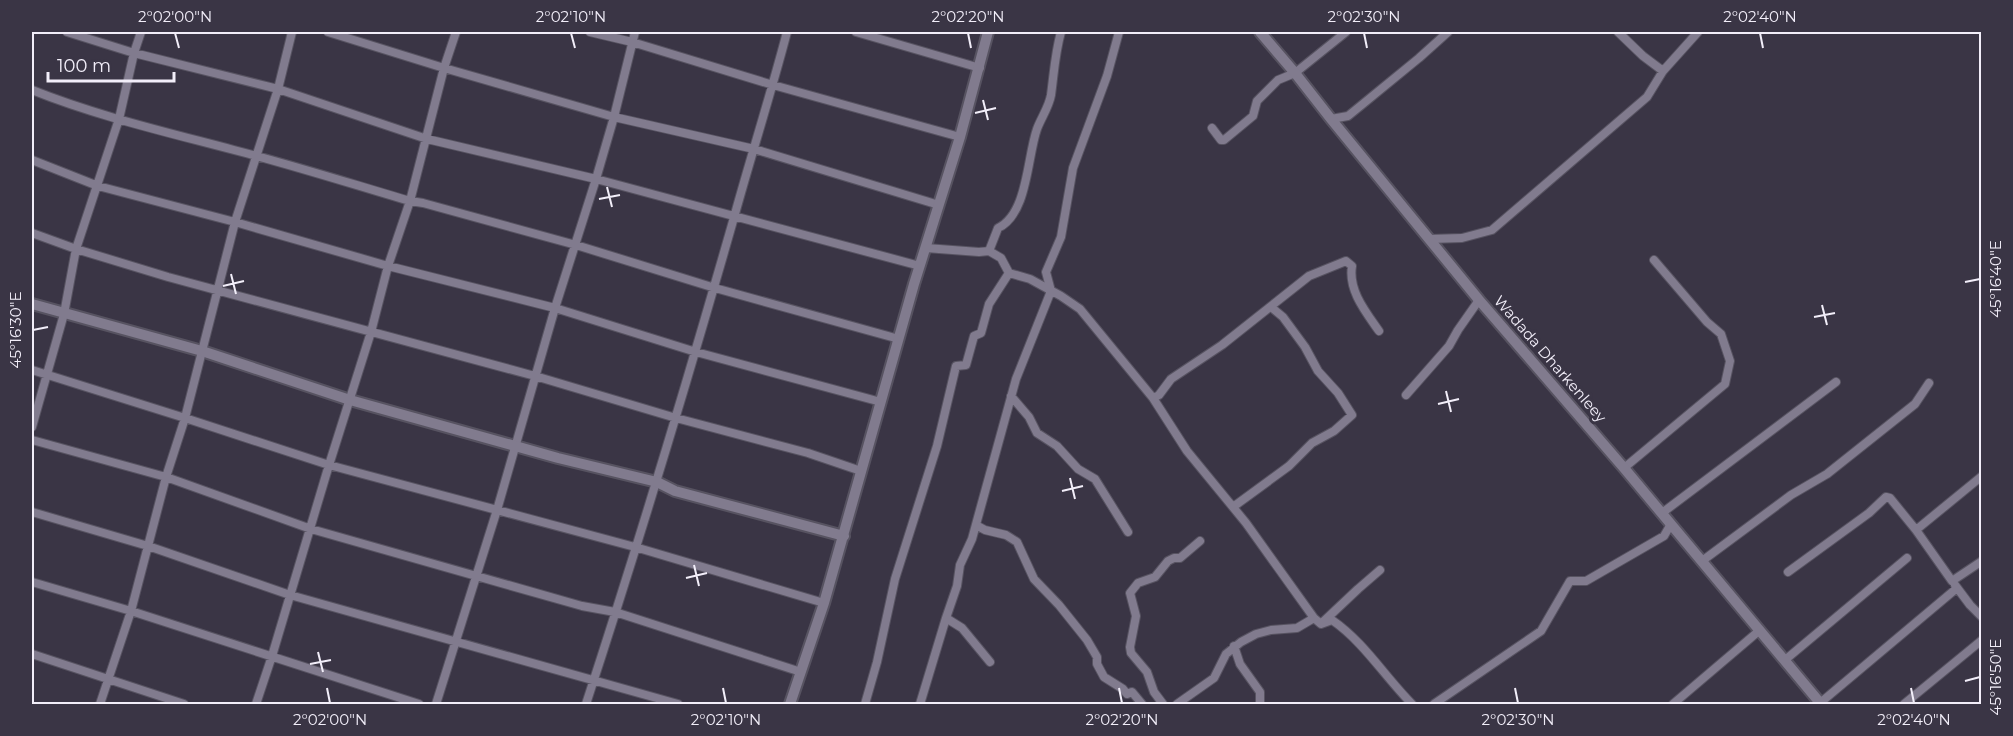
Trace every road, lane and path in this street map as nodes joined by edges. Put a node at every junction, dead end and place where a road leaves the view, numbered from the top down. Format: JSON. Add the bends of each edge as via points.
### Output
{"nodes":[{"id":1,"x":67,"y":32,"type":"edge"},
{"id":2,"x":141,"y":32,"type":"edge"},
{"id":3,"x":292,"y":32,"type":"edge"},
{"id":4,"x":328,"y":32,"type":"edge"},
{"id":5,"x":456,"y":32,"type":"edge"},
{"id":6,"x":590,"y":32,"type":"edge"},
{"id":7,"x":635,"y":32,"type":"edge"},
{"id":8,"x":787,"y":32,"type":"edge"},
{"id":9,"x":856,"y":32,"type":"edge"},
{"id":10,"x":988,"y":32,"type":"edge"},
{"id":11,"x":1061,"y":32,"type":"edge"},
{"id":12,"x":1119,"y":32,"type":"edge"},
{"id":13,"x":1260,"y":32,"type":"edge"},
{"id":14,"x":1346,"y":32,"type":"edge"},
{"id":15,"x":1448,"y":32,"type":"edge"},
{"id":16,"x":1618,"y":32,"type":"edge"},
{"id":17,"x":1698,"y":32,"type":"edge"},
{"id":18,"x":632,"y":42,"type":"junction"},
{"id":19,"x":134,"y":53,"type":"junction"},
{"id":20,"x":444,"y":68,"type":"junction"},
{"id":21,"x":980,"y":68,"type":"junction"},
{"id":22,"x":1663,"y":71,"type":"junction"},
{"id":23,"x":1296,"y":73,"type":"junction"},
{"id":24,"x":773,"y":85,"type":"junction"},
{"id":25,"x":278,"y":89,"type":"junction"},
{"id":26,"x":32,"y":90,"type":"edge"},
{"id":27,"x":614,"y":117,"type":"junction"},
{"id":28,"x":118,"y":119,"type":"junction"},
{"id":29,"x":1331,"y":119,"type":"junction"},
{"id":30,"x":1212,"y":128,"type":"dead end"},
{"id":31,"x":960,"y":137,"type":"junction"},
{"id":32,"x":427,"y":139,"type":"junction"},
{"id":33,"x":754,"y":149,"type":"junction"},
{"id":34,"x":256,"y":156,"type":"junction"},
{"id":35,"x":32,"y":160,"type":"edge"},
{"id":36,"x":596,"y":179,"type":"junction"},
{"id":37,"x":98,"y":186,"type":"junction"},
{"id":38,"x":410,"y":201,"type":"junction"},
{"id":39,"x":939,"y":205,"type":"junction"},
{"id":40,"x":734,"y":215,"type":"junction"},
{"id":41,"x":235,"y":222,"type":"junction"},
{"id":42,"x":32,"y":233,"type":"edge"},
{"id":43,"x":1429,"y":239,"type":"junction"},
{"id":44,"x":576,"y":245,"type":"junction"},
{"id":45,"x":926,"y":248,"type":"junction"},
{"id":46,"x":76,"y":249,"type":"junction"},
{"id":47,"x":989,"y":251,"type":"junction"},
{"id":48,"x":1654,"y":260,"type":"dead end"},
{"id":49,"x":388,"y":266,"type":"junction"},
{"id":50,"x":920,"y":266,"type":"junction"},
{"id":51,"x":1009,"y":273,"type":"junction"},
{"id":52,"x":715,"y":288,"type":"junction"},
{"id":53,"x":1051,"y":291,"type":"junction"},
{"id":54,"x":218,"y":292,"type":"junction"},
{"id":55,"x":1479,"y":300,"type":"junction"},
{"id":56,"x":32,"y":304,"type":"edge"},
{"id":57,"x":1271,"y":307,"type":"junction"},
{"id":58,"x":555,"y":308,"type":"junction"},
{"id":59,"x":64,"y":314,"type":"junction"},
{"id":60,"x":1378,"y":331,"type":"dead end"},
{"id":61,"x":371,"y":332,"type":"junction"},
{"id":62,"x":899,"y":339,"type":"junction"},
{"id":63,"x":202,"y":351,"type":"junction"},
{"id":64,"x":696,"y":352,"type":"junction"},
{"id":65,"x":32,"y":370,"type":"edge"},
{"id":66,"x":45,"y":374,"type":"junction"},
{"id":67,"x":536,"y":376,"type":"junction"},
{"id":68,"x":1836,"y":382,"type":"dead end"},
{"id":69,"x":1929,"y":383,"type":"dead end"},
{"id":70,"x":1406,"y":395,"type":"dead end"},
{"id":71,"x":1011,"y":396,"type":"junction"},
{"id":72,"x":1153,"y":398,"type":"junction"},
{"id":73,"x":350,"y":400,"type":"junction"},
{"id":74,"x":881,"y":402,"type":"junction"},
{"id":75,"x":185,"y":418,"type":"junction"},
{"id":76,"x":676,"y":418,"type":"junction"},
{"id":77,"x":32,"y":427,"type":"edge"},
{"id":78,"x":32,"y":440,"type":"edge"},
{"id":79,"x":516,"y":445,"type":"junction"},
{"id":80,"x":328,"y":465,"type":"junction"},
{"id":81,"x":1624,"y":468,"type":"junction"},
{"id":82,"x":861,"y":471,"type":"junction"},
{"id":83,"x":1982,"y":476,"type":"edge"},
{"id":84,"x":166,"y":477,"type":"junction"},
{"id":85,"x":657,"y":482,"type":"junction"},
{"id":86,"x":1233,"y":507,"type":"junction"},
{"id":87,"x":497,"y":510,"type":"junction"},
{"id":88,"x":32,"y":512,"type":"edge"},
{"id":89,"x":1662,"y":513,"type":"junction"},
{"id":90,"x":1671,"y":524,"type":"junction"},
{"id":91,"x":975,"y":525,"type":"junction"},
{"id":92,"x":310,"y":529,"type":"junction"},
{"id":93,"x":1916,"y":530,"type":"junction"},
{"id":94,"x":1128,"y":532,"type":"dead end"},
{"id":95,"x":844,"y":536,"type":"junction"},
{"id":96,"x":1200,"y":541,"type":"dead end"},
{"id":97,"x":148,"y":546,"type":"junction"},
{"id":98,"x":635,"y":547,"type":"junction"},
{"id":99,"x":1906,"y":558,"type":"dead end"},
{"id":100,"x":1702,"y":561,"type":"junction"},
{"id":101,"x":1982,"y":561,"type":"edge"},
{"id":102,"x":1380,"y":570,"type":"dead end"},
{"id":103,"x":1788,"y":572,"type":"dead end"},
{"id":104,"x":477,"y":575,"type":"junction"},
{"id":105,"x":32,"y":582,"type":"edge"},
{"id":106,"x":1955,"y":584,"type":"junction"},
{"id":107,"x":290,"y":595,"type":"junction"},
{"id":108,"x":824,"y":603,"type":"junction"},
{"id":109,"x":131,"y":611,"type":"junction"},
{"id":110,"x":615,"y":612,"type":"junction"},
{"id":111,"x":1982,"y":616,"type":"edge"},
{"id":112,"x":946,"y":618,"type":"junction"},
{"id":113,"x":1314,"y":618,"type":"junction"},
{"id":114,"x":1321,"y":624,"type":"junction"},
{"id":115,"x":1760,"y":630,"type":"junction"},
{"id":116,"x":1982,"y":640,"type":"edge"},
{"id":117,"x":456,"y":642,"type":"junction"},
{"id":118,"x":1234,"y":646,"type":"junction"},
{"id":119,"x":32,"y":654,"type":"edge"},
{"id":120,"x":272,"y":656,"type":"junction"},
{"id":121,"x":1785,"y":660,"type":"junction"},
{"id":122,"x":990,"y":662,"type":"dead end"},
{"id":123,"x":801,"y":672,"type":"junction"},
{"id":124,"x":108,"y":680,"type":"junction"},
{"id":125,"x":594,"y":680,"type":"junction"},
{"id":126,"x":1821,"y":704,"type":"edge"},
{"id":127,"x":100,"y":705,"type":"edge"},
{"id":128,"x":183,"y":705,"type":"edge"},
{"id":129,"x":256,"y":705,"type":"edge"},
{"id":130,"x":420,"y":705,"type":"edge"},
{"id":131,"x":436,"y":705,"type":"edge"},
{"id":132,"x":586,"y":705,"type":"edge"},
{"id":133,"x":678,"y":705,"type":"edge"},
{"id":134,"x":790,"y":705,"type":"edge"},
{"id":135,"x":865,"y":705,"type":"edge"},
{"id":136,"x":920,"y":705,"type":"edge"},
{"id":137,"x":1142,"y":705,"type":"edge"},
{"id":138,"x":1163,"y":705,"type":"edge"},
{"id":139,"x":1177,"y":705,"type":"edge"},
{"id":140,"x":1260,"y":705,"type":"edge"},
{"id":141,"x":1412,"y":705,"type":"edge"},
{"id":142,"x":1434,"y":705,"type":"edge"},
{"id":143,"x":1673,"y":705,"type":"edge"},
{"id":144,"x":1904,"y":705,"type":"edge"}],
"edges":[{"from":1,"to":19,"type":"street"},
{"from":2,"to":19,"type":"street"},
{"from":3,"to":25,"type":"street"},
{"from":4,"to":20,"type":"street"},
{"from":5,"to":20,"type":"street"},
{"from":6,"to":18,"type":"street"},
{"from":7,"to":18,"type":"street"},
{"from":8,"to":24,"type":"street"},
{"from":9,"to":21,"type":"street"},
{"from":10,"to":21,"type":"street"},
{"from":11,"to":47,"type":"street","via":[[1054,55],[1051,98],[1037,128],[1018,206],[1008,224],[998,228]]},
{"from":12,"to":53,"type":"street","via":[[1073,168],[1060,237],[1046,272]]},
{"from":13,"to":23,"type":"street","name":"Wadada Dharkenleey"},
{"from":14,"to":23,"type":"street"},
{"from":15,"to":29,"type":"street","via":[[1348,116]]},
{"from":16,"to":22,"type":"street"},
{"from":17,"to":22,"type":"street"},
{"from":18,"to":24,"type":"street"},
{"from":18,"to":27,"type":"street"},
{"from":19,"to":25,"type":"street"},
{"from":19,"to":28,"type":"street"},
{"from":20,"to":27,"type":"street"},
{"from":20,"to":32,"type":"street"},
{"from":21,"to":31,"type":"street"},
{"from":22,"to":43,"type":"street","via":[[1647,97],[1492,230],[1462,238]]},
{"from":23,"to":29,"type":"street","name":"Wadada Dharkenleey"},
{"from":23,"to":30,"type":"street","via":[[1278,80],[1257,101],[1253,116],[1224,140]]},
{"from":24,"to":31,"type":"street"},
{"from":24,"to":33,"type":"street"},
{"from":25,"to":32,"type":"street"},
{"from":25,"to":34,"type":"street"},
{"from":26,"to":28,"type":"street"},
{"from":27,"to":33,"type":"street"},
{"from":27,"to":36,"type":"street"},
{"from":28,"to":34,"type":"street"},
{"from":28,"to":37,"type":"street"},
{"from":29,"to":43,"type":"street","name":"Wadada Dharkenleey"},
{"from":31,"to":39,"type":"street"},
{"from":32,"to":36,"type":"street"},
{"from":32,"to":38,"type":"street"},
{"from":33,"to":39,"type":"street"},
{"from":33,"to":40,"type":"street"},
{"from":34,"to":38,"type":"street"},
{"from":34,"to":41,"type":"street"},
{"from":35,"to":37,"type":"street"},
{"from":36,"to":40,"type":"street"},
{"from":36,"to":44,"type":"street"},
{"from":37,"to":41,"type":"street"},
{"from":37,"to":46,"type":"street"},
{"from":38,"to":44,"type":"street"},
{"from":38,"to":49,"type":"street"},
{"from":39,"to":45,"type":"street"},
{"from":40,"to":50,"type":"street"},
{"from":40,"to":52,"type":"street"},
{"from":41,"to":49,"type":"street"},
{"from":41,"to":54,"type":"street"},
{"from":42,"to":46,"type":"street"},
{"from":43,"to":55,"type":"street","name":"Wadada Dharkenleey"},
{"from":44,"to":52,"type":"street"},
{"from":44,"to":58,"type":"street"},
{"from":45,"to":47,"type":"street"},
{"from":45,"to":50,"type":"street"},
{"from":46,"to":54,"type":"street"},
{"from":46,"to":59,"type":"street"},
{"from":47,"to":51,"type":"street","via":[[1001,258]]},
{"from":48,"to":81,"type":"street","via":[[1721,334],[1730,361],[1725,384]]},
{"from":49,"to":58,"type":"street"},
{"from":49,"to":61,"type":"street"},
{"from":50,"to":62,"type":"street"},
{"from":51,"to":53,"type":"street"},
{"from":51,"to":135,"type":"street","via":[[989,304],[981,333],[974,336],[966,365],[956,366]]},
{"from":52,"to":62,"type":"street"},
{"from":52,"to":64,"type":"street"},
{"from":53,"to":71,"type":"street"},
{"from":53,"to":72,"type":"street","via":[[1080,309]]},
{"from":54,"to":61,"type":"street"},
{"from":54,"to":63,"type":"street"},
{"from":55,"to":70,"type":"street","via":[[1442,355]]},
{"from":55,"to":81,"type":"street","name":"Wadada Dharkenleey"},
{"from":56,"to":59,"type":"street"},
{"from":57,"to":60,"type":"street","via":[[1309,276],[1346,261],[1352,266],[1350,278],[1357,298]]},
{"from":57,"to":72,"type":"street","via":[[1171,379]]},
{"from":57,"to":86,"type":"street","via":[[1305,346],[1318,371],[1352,415]]},
{"from":58,"to":64,"type":"street"},
{"from":58,"to":67,"type":"street"},
{"from":59,"to":63,"type":"street"},
{"from":59,"to":66,"type":"street"},
{"from":61,"to":67,"type":"street"},
{"from":61,"to":73,"type":"street"},
{"from":62,"to":74,"type":"street"},
{"from":63,"to":73,"type":"street"},
{"from":63,"to":75,"type":"street"},
{"from":64,"to":74,"type":"street"},
{"from":64,"to":76,"type":"street"},
{"from":65,"to":66,"type":"street"},
{"from":66,"to":75,"type":"street"},
{"from":66,"to":77,"type":"street"},
{"from":67,"to":76,"type":"street"},
{"from":67,"to":79,"type":"street"},
{"from":68,"to":89,"type":"street"},
{"from":69,"to":100,"type":"street","via":[[1915,404],[1827,474],[1791,495]]},
{"from":71,"to":91,"type":"street"},
{"from":71,"to":94,"type":"street","via":[[1037,433],[1095,479]]},
{"from":72,"to":86,"type":"street","via":[[1187,451]]},
{"from":73,"to":79,"type":"street"},
{"from":73,"to":80,"type":"street"},
{"from":74,"to":82,"type":"street"},
{"from":75,"to":80,"type":"street"},
{"from":75,"to":84,"type":"street"},
{"from":76,"to":82,"type":"street"},
{"from":76,"to":85,"type":"street"},
{"from":78,"to":84,"type":"street"},
{"from":79,"to":85,"type":"street"},
{"from":79,"to":87,"type":"street"},
{"from":80,"to":87,"type":"street"},
{"from":80,"to":92,"type":"street"},
{"from":81,"to":89,"type":"street","name":"Wadada Dharkenleey"},
{"from":82,"to":95,"type":"street"},
{"from":83,"to":93,"type":"street"},
{"from":84,"to":92,"type":"street"},
{"from":84,"to":97,"type":"street"},
{"from":85,"to":95,"type":"street","via":[[675,491]]},
{"from":85,"to":98,"type":"street"},
{"from":86,"to":113,"type":"street"},
{"from":87,"to":98,"type":"street"},
{"from":87,"to":104,"type":"street"},
{"from":88,"to":97,"type":"street"},
{"from":89,"to":90,"type":"street","name":"Wadada Dharkenleey"},
{"from":90,"to":100,"type":"street","name":"Wadada Dharkenleey"},
{"from":90,"to":142,"type":"street","via":[[1664,536],[1586,581],[1570,581],[1541,631]]},
{"from":91,"to":112,"type":"street"},
{"from":91,"to":137,"type":"street","via":[[1017,542],[1034,579],[1087,640],[1104,677],[1127,694],[1135,693]]},
{"from":92,"to":104,"type":"street"},
{"from":92,"to":107,"type":"street"},
{"from":93,"to":103,"type":"street","via":[[1886,497]]},
{"from":93,"to":106,"type":"street"},
{"from":95,"to":108,"type":"street"},
{"from":96,"to":138,"type":"street","via":[[1180,558],[1168,561],[1155,577],[1138,583],[1130,593],[1137,616],[1131,653],[1147,672]]},
{"from":97,"to":107,"type":"street"},
{"from":97,"to":109,"type":"street"},
{"from":98,"to":108,"type":"street"},
{"from":98,"to":110,"type":"street"},
{"from":99,"to":121,"type":"street"},
{"from":100,"to":115,"type":"street","name":"Wadada Dharkenleey"},
{"from":101,"to":106,"type":"street"},
{"from":102,"to":114,"type":"street"},
{"from":104,"to":110,"type":"street"},
{"from":104,"to":117,"type":"street"},
{"from":105,"to":109,"type":"street"},
{"from":106,"to":111,"type":"street"},
{"from":106,"to":126,"type":"street"},
{"from":107,"to":117,"type":"street"},
{"from":107,"to":120,"type":"street"},
{"from":108,"to":123,"type":"street"},
{"from":109,"to":120,"type":"street"},
{"from":109,"to":124,"type":"street"},
{"from":110,"to":123,"type":"street"},
{"from":110,"to":125,"type":"street"},
{"from":112,"to":122,"type":"street","via":[[962,628]]},
{"from":112,"to":136,"type":"street"},
{"from":113,"to":114,"type":"street"},
{"from":113,"to":118,"type":"street","via":[[1297,627],[1256,634]]},
{"from":114,"to":141,"type":"street","via":[[1332,620],[1344,628]]},
{"from":115,"to":121,"type":"street","name":"Wadada Dharkenleey"},
{"from":115,"to":143,"type":"street"},
{"from":116,"to":144,"type":"street"},
{"from":117,"to":125,"type":"street"},
{"from":117,"to":131,"type":"street"},
{"from":118,"to":139,"type":"street","via":[[1214,678]]},
{"from":118,"to":140,"type":"street","via":[[1240,664],[1260,692]]},
{"from":119,"to":124,"type":"street"},
{"from":120,"to":129,"type":"street"},
{"from":120,"to":130,"type":"street"},
{"from":121,"to":126,"type":"street","name":"Wadada Dharkenleey"},
{"from":123,"to":134,"type":"street"},
{"from":124,"to":127,"type":"street"},
{"from":124,"to":128,"type":"street"},
{"from":125,"to":132,"type":"street"},
{"from":125,"to":133,"type":"street"}]}
